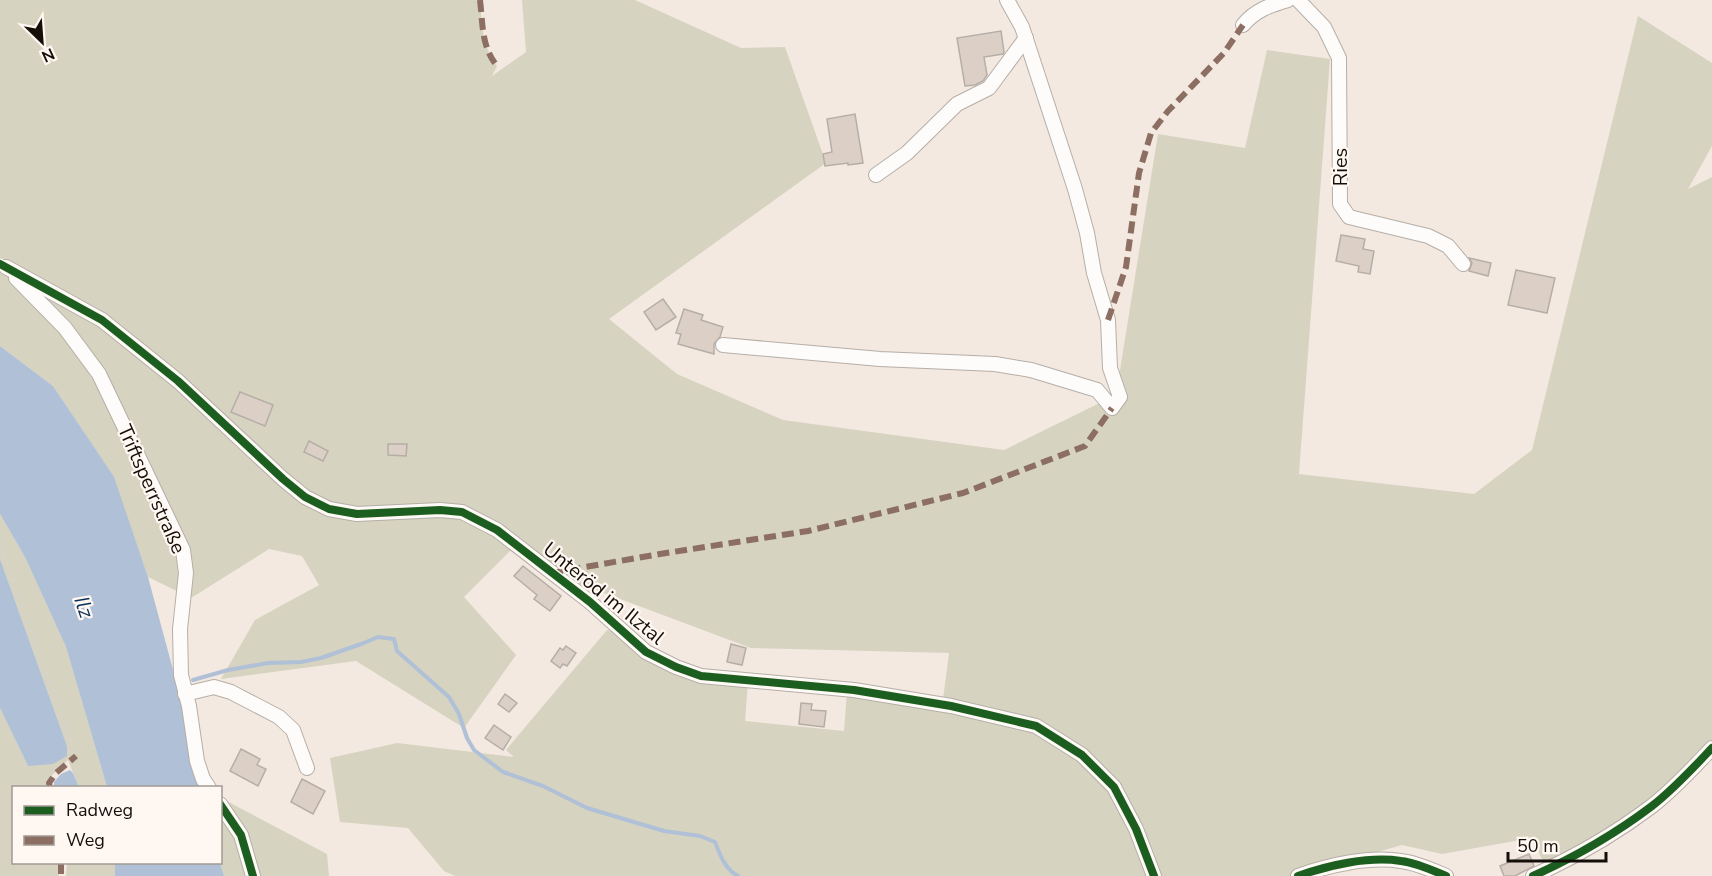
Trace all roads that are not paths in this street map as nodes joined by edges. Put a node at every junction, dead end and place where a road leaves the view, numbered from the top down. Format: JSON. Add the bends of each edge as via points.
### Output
{"nodes":[{"id":1,"x":1006,"y":0,"type":"edge"},
{"id":2,"x":1288,"y":0,"type":"edge"},
{"id":3,"x":1298,"y":0,"type":"edge"},
{"id":4,"x":1243,"y":25,"type":"dead end"},
{"id":5,"x":1026,"y":38,"type":"junction"},
{"id":6,"x":876,"y":174,"type":"dead end"},
{"id":7,"x":1463,"y":264,"type":"dead end"},
{"id":8,"x":3,"y":266,"type":"edge"},
{"id":9,"x":723,"y":345,"type":"dead end"},
{"id":10,"x":185,"y":694,"type":"junction"},
{"id":11,"x":1712,"y":748,"type":"edge"},
{"id":12,"x":308,"y":768,"type":"dead end"},
{"id":13,"x":208,"y":786,"type":"edge"},
{"id":14,"x":222,"y":807,"type":"edge"},
{"id":15,"x":253,"y":876,"type":"edge"},
{"id":16,"x":1154,"y":876,"type":"edge"},
{"id":17,"x":1298,"y":876,"type":"edge"},
{"id":18,"x":1446,"y":876,"type":"edge"},
{"id":19,"x":1533,"y":876,"type":"edge"}],
"edges":[{"from":1,"to":5,"type":"street"},
{"from":2,"to":4,"type":"street","via":[[1259,10]]},
{"from":3,"to":7,"type":"street","name":"Ries","via":[[1324,27],[1339,58],[1340,204],[1349,217],[1428,236],[1448,246]]},
{"from":5,"to":6,"type":"street","via":[[988,88],[957,104],[907,153]]},
{"from":5,"to":9,"type":"street","via":[[1075,189],[1108,320],[1110,368],[1120,397],[1112,408],[1097,390],[1031,370],[995,364],[880,359]]},
{"from":8,"to":10,"type":"street","name":"Triftsperrstraße","via":[[64,328],[99,374],[183,550],[186,573],[180,629]]},
{"from":8,"to":16,"type":"street","name":"Unteröd im Ilztal","via":[[102,320],[178,381],[305,497],[329,509],[357,514],[462,512],[497,530],[590,602],[646,652],[676,667],[701,676],[854,690],[951,706],[1036,726],[1082,755],[1114,787]]},
{"from":10,"to":12,"type":"street","via":[[214,687],[279,717],[293,730]]},
{"from":10,"to":13,"type":"street","name":"Triftsperrstraße","via":[[197,761]]},
{"from":11,"to":19,"type":"street","via":[[1654,805],[1573,857]]},
{"from":14,"to":15,"type":"street","via":[[241,835]]},
{"from":17,"to":18,"type":"street","via":[[1379,860],[1420,865]]}]}
